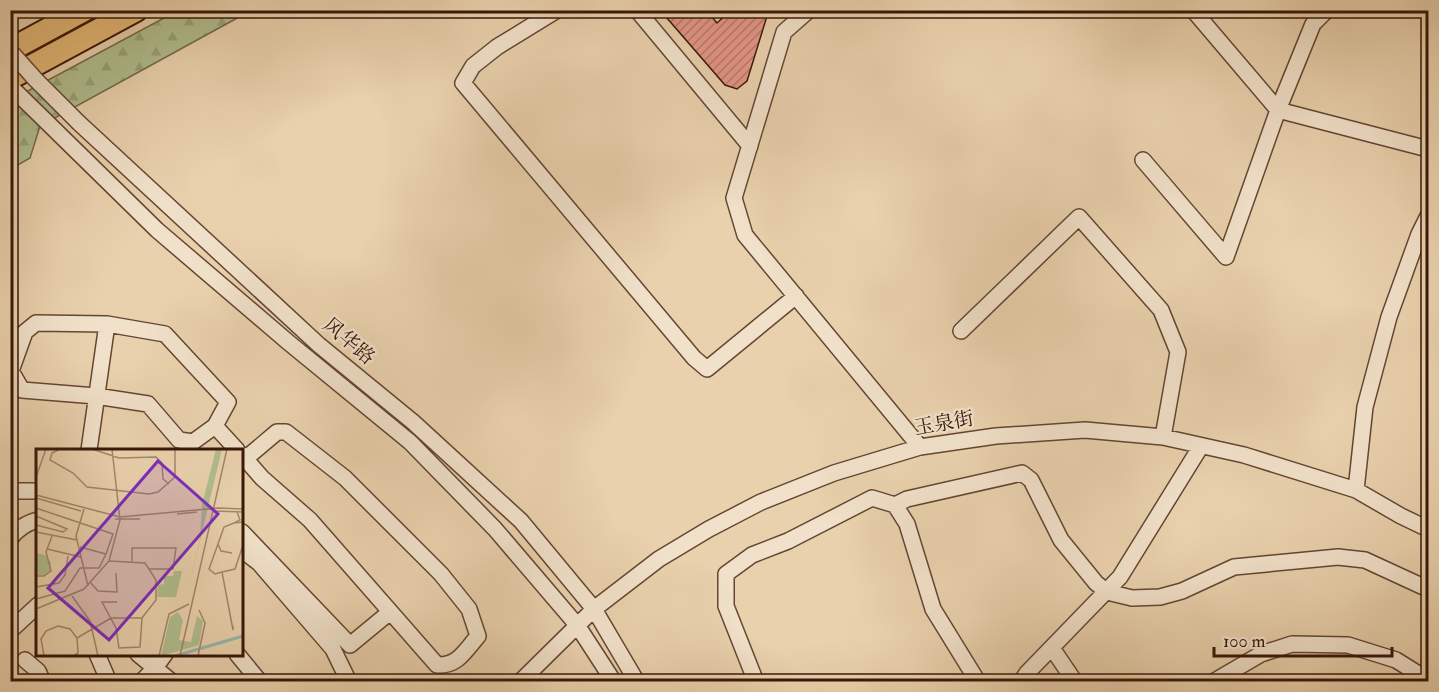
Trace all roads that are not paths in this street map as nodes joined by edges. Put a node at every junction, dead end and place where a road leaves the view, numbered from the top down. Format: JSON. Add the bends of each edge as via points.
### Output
{"nodes":[{"id":1,"x":84,"y":10,"type":"edge"},
{"id":2,"x":136,"y":10,"type":"edge"},
{"id":3,"x":556,"y":10,"type":"edge"},
{"id":4,"x":637,"y":10,"type":"edge"},
{"id":5,"x":809,"y":10,"type":"edge"},
{"id":6,"x":1193,"y":10,"type":"edge"},
{"id":7,"x":1327,"y":10,"type":"edge"},
{"id":8,"x":10,"y":51,"type":"edge"},
{"id":9,"x":10,"y":78,"type":"edge"},
{"id":10,"x":10,"y":86,"type":"edge"},
{"id":11,"x":1278,"y":110,"type":"junction"},
{"id":12,"x":750,"y":146,"type":"junction"},
{"id":13,"x":1428,"y":149,"type":"edge"},
{"id":14,"x":1143,"y":160,"type":"dead end"},
{"id":15,"x":1428,"y":216,"type":"edge"},
{"id":16,"x":796,"y":296,"type":"junction"},
{"id":17,"x":107,"y":324,"type":"junction"},
{"id":18,"x":961,"y":331,"type":"dead end"},
{"id":19,"x":96,"y":396,"type":"junction"},
{"id":20,"x":215,"y":426,"type":"junction"},
{"id":21,"x":1163,"y":437,"type":"junction"},
{"id":22,"x":1201,"y":446,"type":"junction"},
{"id":23,"x":920,"y":447,"type":"junction"},
{"id":24,"x":89,"y":449,"type":"edge"},
{"id":25,"x":236,"y":449,"type":"edge"},
{"id":26,"x":243,"y":454,"type":"edge"},
{"id":27,"x":243,"y":457,"type":"edge"},
{"id":28,"x":1356,"y":490,"type":"junction"},
{"id":29,"x":10,"y":491,"type":"edge"},
{"id":30,"x":36,"y":491,"type":"edge"},
{"id":31,"x":895,"y":505,"type":"junction"},
{"id":32,"x":36,"y":520,"type":"edge"},
{"id":33,"x":1428,"y":529,"type":"edge"},
{"id":34,"x":243,"y":532,"type":"edge"},
{"id":35,"x":10,"y":539,"type":"edge"},
{"id":36,"x":243,"y":551,"type":"edge"},
{"id":37,"x":1428,"y":589,"type":"edge"},
{"id":38,"x":1107,"y":592,"type":"junction"},
{"id":39,"x":36,"y":607,"type":"edge"},
{"id":40,"x":594,"y":609,"type":"junction"},
{"id":41,"x":390,"y":612,"type":"junction"},
{"id":42,"x":578,"y":626,"type":"junction"},
{"id":43,"x":10,"y":631,"type":"edge"},
{"id":44,"x":1052,"y":648,"type":"junction"},
{"id":45,"x":98,"y":656,"type":"edge"},
{"id":46,"x":140,"y":656,"type":"edge"},
{"id":47,"x":164,"y":656,"type":"edge"},
{"id":48,"x":239,"y":656,"type":"edge"},
{"id":49,"x":25,"y":660,"type":"dead end"},
{"id":50,"x":155,"y":668,"type":"junction"},
{"id":51,"x":1428,"y":680,"type":"edge"},
{"id":52,"x":43,"y":681,"type":"edge"},
{"id":53,"x":109,"y":681,"type":"edge"},
{"id":54,"x":141,"y":681,"type":"edge"},
{"id":55,"x":172,"y":681,"type":"edge"},
{"id":56,"x":260,"y":681,"type":"edge"},
{"id":57,"x":348,"y":681,"type":"edge"},
{"id":58,"x":520,"y":681,"type":"edge"},
{"id":59,"x":614,"y":681,"type":"edge"},
{"id":60,"x":637,"y":681,"type":"edge"},
{"id":61,"x":756,"y":681,"type":"edge"},
{"id":62,"x":978,"y":681,"type":"edge"},
{"id":63,"x":1021,"y":681,"type":"edge"},
{"id":64,"x":1075,"y":681,"type":"edge"},
{"id":65,"x":1213,"y":681,"type":"edge"}],
"edges":[{"from":1,"to":8,"type":"highway"},
{"from":2,"to":9,"type":"highway"},
{"from":3,"to":16,"type":"street","via":[[497,47],[473,66],[463,83],[707,369]]},
{"from":4,"to":12,"type":"street"},
{"from":5,"to":12,"type":"street","via":[[784,32]]},
{"from":6,"to":11,"type":"street"},
{"from":7,"to":11,"type":"street","via":[[1313,24]]},
{"from":8,"to":40,"type":"street","name":"风华路","bridge":true,"via":[[79,123],[319,345],[413,422],[521,521]]},
{"from":10,"to":42,"type":"street","via":[[157,230],[410,442],[495,529]]},
{"from":11,"to":13,"type":"street"},
{"from":11,"to":14,"type":"street","via":[[1226,258]]},
{"from":12,"to":16,"type":"street","via":[[734,198],[746,235]]},
{"from":15,"to":28,"type":"street","via":[[1386,329],[1365,407]]},
{"from":16,"to":23,"type":"street"},
{"from":17,"to":19,"type":"street"},
{"from":17,"to":19,"type":"street","via":[[36,323],[25,332],[11,370],[22,390]]},
{"from":17,"to":20,"type":"street","via":[[165,334],[228,402]]},
{"from":18,"to":21,"type":"street","via":[[1079,217],[1161,310],[1178,352]]},
{"from":19,"to":20,"type":"street","via":[[148,404],[179,441],[193,442]]},
{"from":19,"to":24,"type":"street"},
{"from":20,"to":25,"type":"street"},
{"from":21,"to":22,"type":"street","name":"玉泉街"},
{"from":21,"to":23,"type":"street","name":"玉泉街","via":[[1085,430],[996,436]]},
{"from":22,"to":28,"type":"street","name":"玉泉街","via":[[1244,455]]},
{"from":22,"to":38,"type":"street","via":[[1120,578]]},
{"from":23,"to":40,"type":"street","name":"玉泉街","via":[[834,473],[760,502],[659,559]]},
{"from":26,"to":41,"type":"street","via":[[277,432],[286,432],[345,478],[441,574],[469,609],[478,636],[449,665],[437,665]]},
{"from":27,"to":41,"type":"street","via":[[310,520]]},
{"from":28,"to":33,"type":"street","name":"玉泉街"},
{"from":29,"to":30,"type":"street"},
{"from":31,"to":38,"type":"street","via":[[1023,473],[1031,480],[1060,540]]},
{"from":31,"to":61,"type":"street","via":[[872,498],[752,555],[726,574],[726,606]]},
{"from":31,"to":62,"type":"street","via":[[907,524],[933,609]]},
{"from":32,"to":35,"type":"street","via":[[17,530]]},
{"from":34,"to":41,"type":"street","via":[[350,645]]},
{"from":36,"to":57,"type":"street","via":[[259,563],[333,649]]},
{"from":37,"to":38,"type":"street","via":[[1365,560],[1338,557],[1234,567],[1160,597],[1132,598]]},
{"from":38,"to":44,"type":"street"},
{"from":39,"to":43,"type":"street"},
{"from":40,"to":42,"type":"street","name":"玉泉街"},
{"from":40,"to":60,"type":"street","name":"风华路"},
{"from":42,"to":58,"type":"street","name":"玉泉街"},
{"from":42,"to":59,"type":"street"},
{"from":44,"to":63,"type":"street"},
{"from":44,"to":64,"type":"street"},
{"from":45,"to":53,"type":"street"},
{"from":46,"to":50,"type":"street"},
{"from":47,"to":50,"type":"street"},
{"from":48,"to":56,"type":"street"},
{"from":49,"to":52,"type":"street"},
{"from":50,"to":54,"type":"street"},
{"from":50,"to":55,"type":"street"},
{"from":51,"to":65,"type":"street","via":[[1396,660],[1348,645],[1292,644],[1261,654]]}]}
